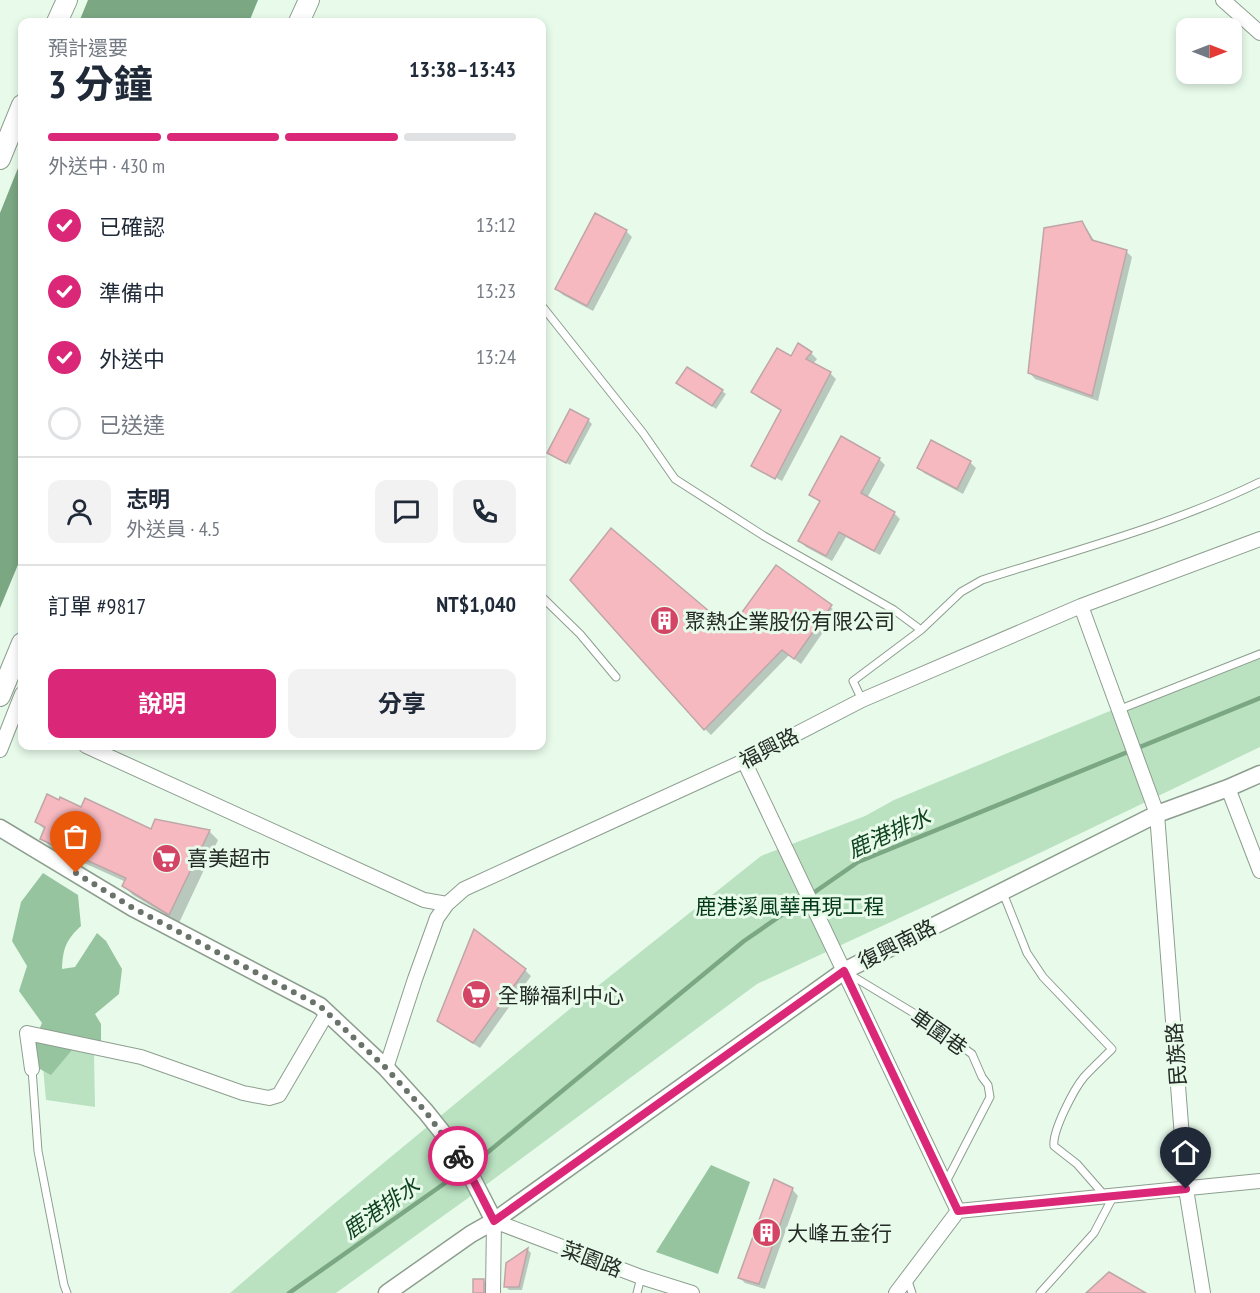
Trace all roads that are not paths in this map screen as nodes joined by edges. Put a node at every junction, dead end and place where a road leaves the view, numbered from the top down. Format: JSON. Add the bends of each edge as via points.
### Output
{"nodes":[{"id":1,"x":67,"y":0,"type":"edge"},
{"id":2,"x":309,"y":0,"type":"edge"},
{"id":3,"x":1223,"y":0,"type":"edge"},
{"id":4,"x":59,"y":18,"type":"edge"},
{"id":5,"x":301,"y":18,"type":"edge"},
{"id":6,"x":1260,"y":33,"type":"edge"},
{"id":7,"x":18,"y":115,"type":"edge"},
{"id":8,"x":0,"y":159,"type":"edge"},
{"id":9,"x":546,"y":311,"type":"edge"},
{"id":10,"x":1260,"y":482,"type":"edge"},
{"id":11,"x":1260,"y":539,"type":"edge"},
{"id":12,"x":546,"y":601,"type":"edge"},
{"id":13,"x":1081,"y":606,"type":"junction"},
{"id":14,"x":921,"y":630,"type":"junction"},
{"id":15,"x":18,"y":653,"type":"edge"},
{"id":16,"x":1260,"y":654,"type":"edge"},
{"id":17,"x":616,"y":677,"type":"dead end"},
{"id":18,"x":0,"y":696,"type":"edge"},
{"id":19,"x":862,"y":700,"type":"junction"},
{"id":20,"x":1118,"y":710,"type":"junction"},
{"id":21,"x":18,"y":716,"type":"edge"},
{"id":22,"x":0,"y":750,"type":"edge"},
{"id":23,"x":95,"y":750,"type":"edge"},
{"id":24,"x":744,"y":761,"type":"junction"},
{"id":25,"x":1260,"y":774,"type":"edge"},
{"id":26,"x":1228,"y":788,"type":"junction"},
{"id":27,"x":1157,"y":814,"type":"junction"},
{"id":28,"x":0,"y":828,"type":"edge"},
{"id":29,"x":1260,"y":871,"type":"edge"},
{"id":30,"x":1002,"y":891,"type":"junction"},
{"id":31,"x":447,"y":904,"type":"junction"},
{"id":32,"x":844,"y":971,"type":"junction"},
{"id":33,"x":327,"y":1014,"type":"junction"},
{"id":34,"x":386,"y":1068,"type":"junction"},
{"id":35,"x":32,"y":1069,"type":"joint"},
{"id":36,"x":1260,"y":1181,"type":"edge"},
{"id":37,"x":945,"y":1184,"type":"junction"},
{"id":38,"x":1186,"y":1189,"type":"junction"},
{"id":39,"x":1110,"y":1196,"type":"junction"},
{"id":40,"x":958,"y":1211,"type":"junction"},
{"id":41,"x":494,"y":1221,"type":"junction"},
{"id":42,"x":641,"y":1278,"type":"junction"},
{"id":43,"x":907,"y":1278,"type":"junction"},
{"id":44,"x":67,"y":1293,"type":"edge"},
{"id":45,"x":387,"y":1293,"type":"edge"},
{"id":46,"x":493,"y":1293,"type":"edge"},
{"id":47,"x":637,"y":1293,"type":"edge"},
{"id":48,"x":692,"y":1293,"type":"edge"},
{"id":49,"x":896,"y":1293,"type":"edge"},
{"id":50,"x":912,"y":1293,"type":"edge"},
{"id":51,"x":1040,"y":1293,"type":"edge"},
{"id":52,"x":1203,"y":1293,"type":"edge"}],
"edges":[{"from":1,"to":4,"type":"main road"},
{"from":2,"to":5,"type":"main road"},
{"from":3,"to":6,"type":"street"},
{"from":7,"to":8,"type":"main road"},
{"from":9,"to":14,"type":"lane","via":[[675,479]]},
{"from":10,"to":14,"type":"lane","via":[[1146,529],[982,580],[961,592]]},
{"from":11,"to":13,"type":"street","name":"福興路"},
{"from":12,"to":17,"type":"lane"},
{"from":13,"to":19,"type":"street","name":"福興路"},
{"from":13,"to":20,"type":"street","name":"民族路"},
{"from":14,"to":19,"type":"lane","via":[[853,681]]},
{"from":15,"to":18,"type":"main road"},
{"from":16,"to":20,"type":"lane"},
{"from":19,"to":24,"type":"street","name":"福興路"},
{"from":20,"to":27,"type":"street","name":"民族路"},
{"from":21,"to":22,"type":"street"},
{"from":23,"to":31,"type":"street","via":[[424,900]]},
{"from":24,"to":31,"type":"street","name":"福興路","via":[[464,890]]},
{"from":24,"to":32,"type":"street"},
{"from":25,"to":26,"type":"street","name":"復興南路"},
{"from":26,"to":27,"type":"street","name":"復興南路"},
{"from":26,"to":29,"type":"street"},
{"from":27,"to":30,"type":"street","name":"復興南路"},
{"from":27,"to":38,"type":"street","name":"民族路"},
{"from":28,"to":33,"type":"street","via":[[133,908],[320,1006]]},
{"from":30,"to":32,"type":"street","name":"復興南路"},
{"from":30,"to":39,"type":"lane","via":[[1027,953],[1043,977],[1112,1049],[1083,1078],[1053,1140],[1054,1146]]},
{"from":31,"to":34,"type":"street","name":"福興路","via":[[434,928]]},
{"from":32,"to":37,"type":"street"},
{"from":32,"to":37,"type":"lane","name":"車圍巷","via":[[951,1037],[972,1054],[988,1085],[990,1097]]},
{"from":32,"to":41,"type":"street","name":"復興南路"},
{"from":33,"to":34,"type":"street"},
{"from":33,"to":35,"type":"street","via":[[279,1095],[269,1098],[243,1093],[141,1057],[27,1033]]},
{"from":34,"to":41,"type":"street","via":[[446,1137]]},
{"from":35,"to":44,"type":"lane","via":[[38,1151]]},
{"from":36,"to":38,"type":"street"},
{"from":37,"to":40,"type":"street"},
{"from":38,"to":39,"type":"street"},
{"from":38,"to":52,"type":"street","name":"民族路"},
{"from":39,"to":40,"type":"street"},
{"from":39,"to":51,"type":"lane","via":[[1094,1233]]},
{"from":40,"to":43,"type":"street"},
{"from":41,"to":42,"type":"street","name":"菜園路"},
{"from":41,"to":45,"type":"street","name":"復興南路"},
{"from":41,"to":46,"type":"street"},
{"from":42,"to":47,"type":"lane"},
{"from":42,"to":48,"type":"street","name":"菜園路"},
{"from":43,"to":49,"type":"street"},
{"from":43,"to":50,"type":"lane"}]}
